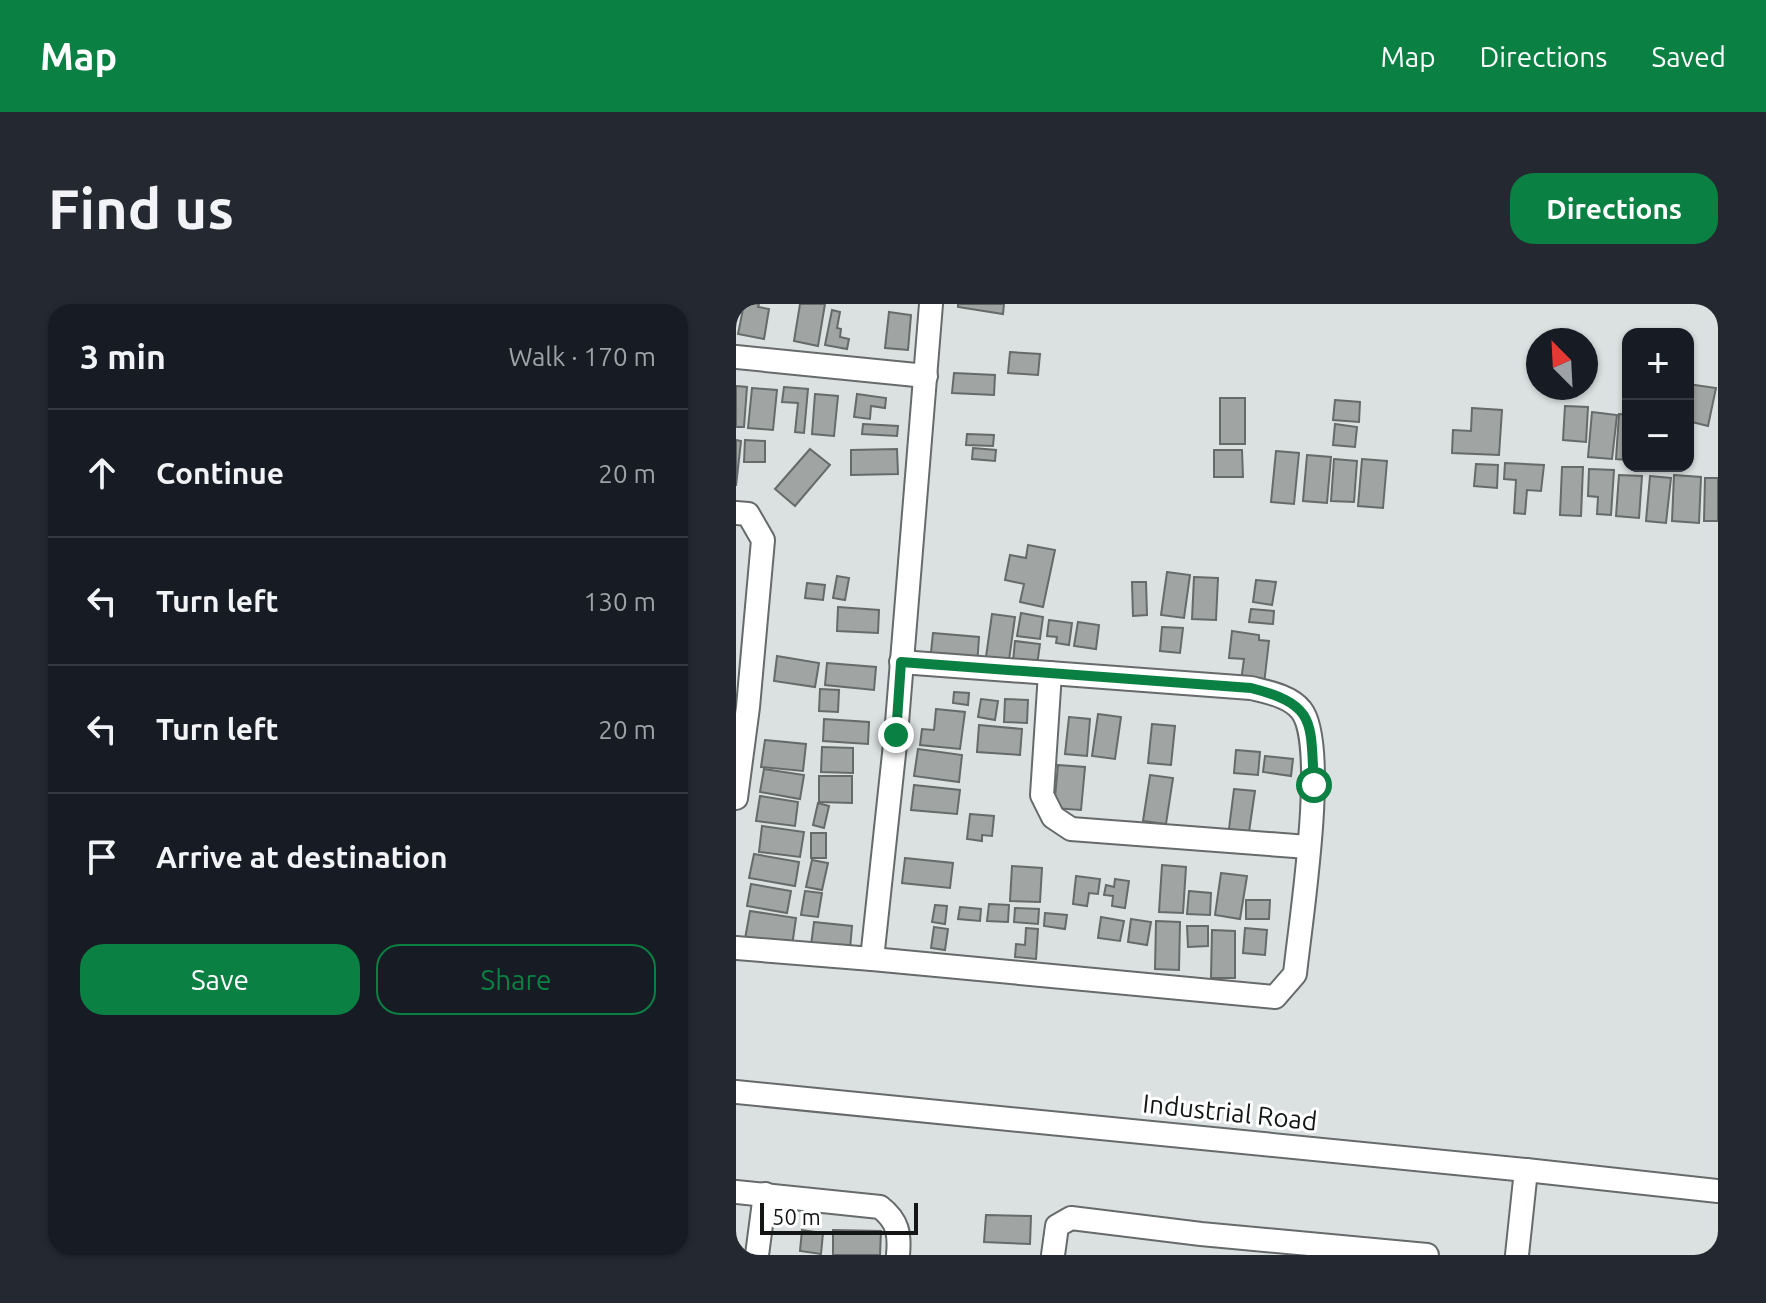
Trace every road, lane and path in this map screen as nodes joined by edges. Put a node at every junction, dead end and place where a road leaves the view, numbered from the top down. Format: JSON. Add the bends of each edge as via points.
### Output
{"nodes":[{"id":1,"x":931,"y":304,"type":"edge"},
{"id":2,"x":736,"y":357,"type":"edge"},
{"id":3,"x":926,"y":376,"type":"junction"},
{"id":4,"x":736,"y":513,"type":"edge"},
{"id":5,"x":901,"y":662,"type":"junction"},
{"id":6,"x":1050,"y":673,"type":"junction"},
{"id":7,"x":736,"y":800,"type":"edge"},
{"id":8,"x":1308,"y":847,"type":"junction"},
{"id":9,"x":736,"y":948,"type":"edge"},
{"id":10,"x":872,"y":959,"type":"junction"},
{"id":11,"x":736,"y":1092,"type":"edge"},
{"id":12,"x":1526,"y":1170,"type":"junction"},
{"id":13,"x":1718,"y":1191,"type":"edge"},
{"id":14,"x":736,"y":1192,"type":"edge"},
{"id":15,"x":765,"y":1194,"type":"junction"},
{"id":16,"x":1200,"y":1245,"type":"edge"},
{"id":17,"x":1352,"y":1251,"type":"edge"},
{"id":18,"x":757,"y":1255,"type":"edge"},
{"id":19,"x":898,"y":1255,"type":"edge"},
{"id":20,"x":1053,"y":1255,"type":"edge"},
{"id":21,"x":1427,"y":1255,"type":"edge"},
{"id":22,"x":1517,"y":1255,"type":"edge"}],
"edges":[{"from":1,"to":3,"type":"street"},
{"from":2,"to":3,"type":"street"},
{"from":3,"to":5,"type":"street"},
{"from":4,"to":7,"type":"street","via":[[748,514],[763,540]]},
{"from":5,"to":6,"type":"street"},
{"from":5,"to":10,"type":"street"},
{"from":6,"to":8,"type":"street","via":[[1251,688],[1281,696],[1301,709],[1310,731],[1314,785]]},
{"from":6,"to":8,"type":"street","via":[[1042,795],[1053,817],[1071,829]]},
{"from":8,"to":10,"type":"street","via":[[1295,974],[1275,997]]},
{"from":9,"to":10,"type":"street"},
{"from":11,"to":12,"type":"street","name":"Industrial Road"},
{"from":12,"to":13,"type":"street","name":"Industrial Road"},
{"from":12,"to":22,"type":"street"},
{"from":14,"to":15,"type":"street"},
{"from":15,"to":18,"type":"street"},
{"from":15,"to":19,"type":"street","via":[[880,1207],[900,1235]]},
{"from":16,"to":17,"type":"street"},
{"from":16,"to":20,"type":"street","via":[[1071,1218],[1057,1226]]},
{"from":17,"to":21,"type":"street"}]}
